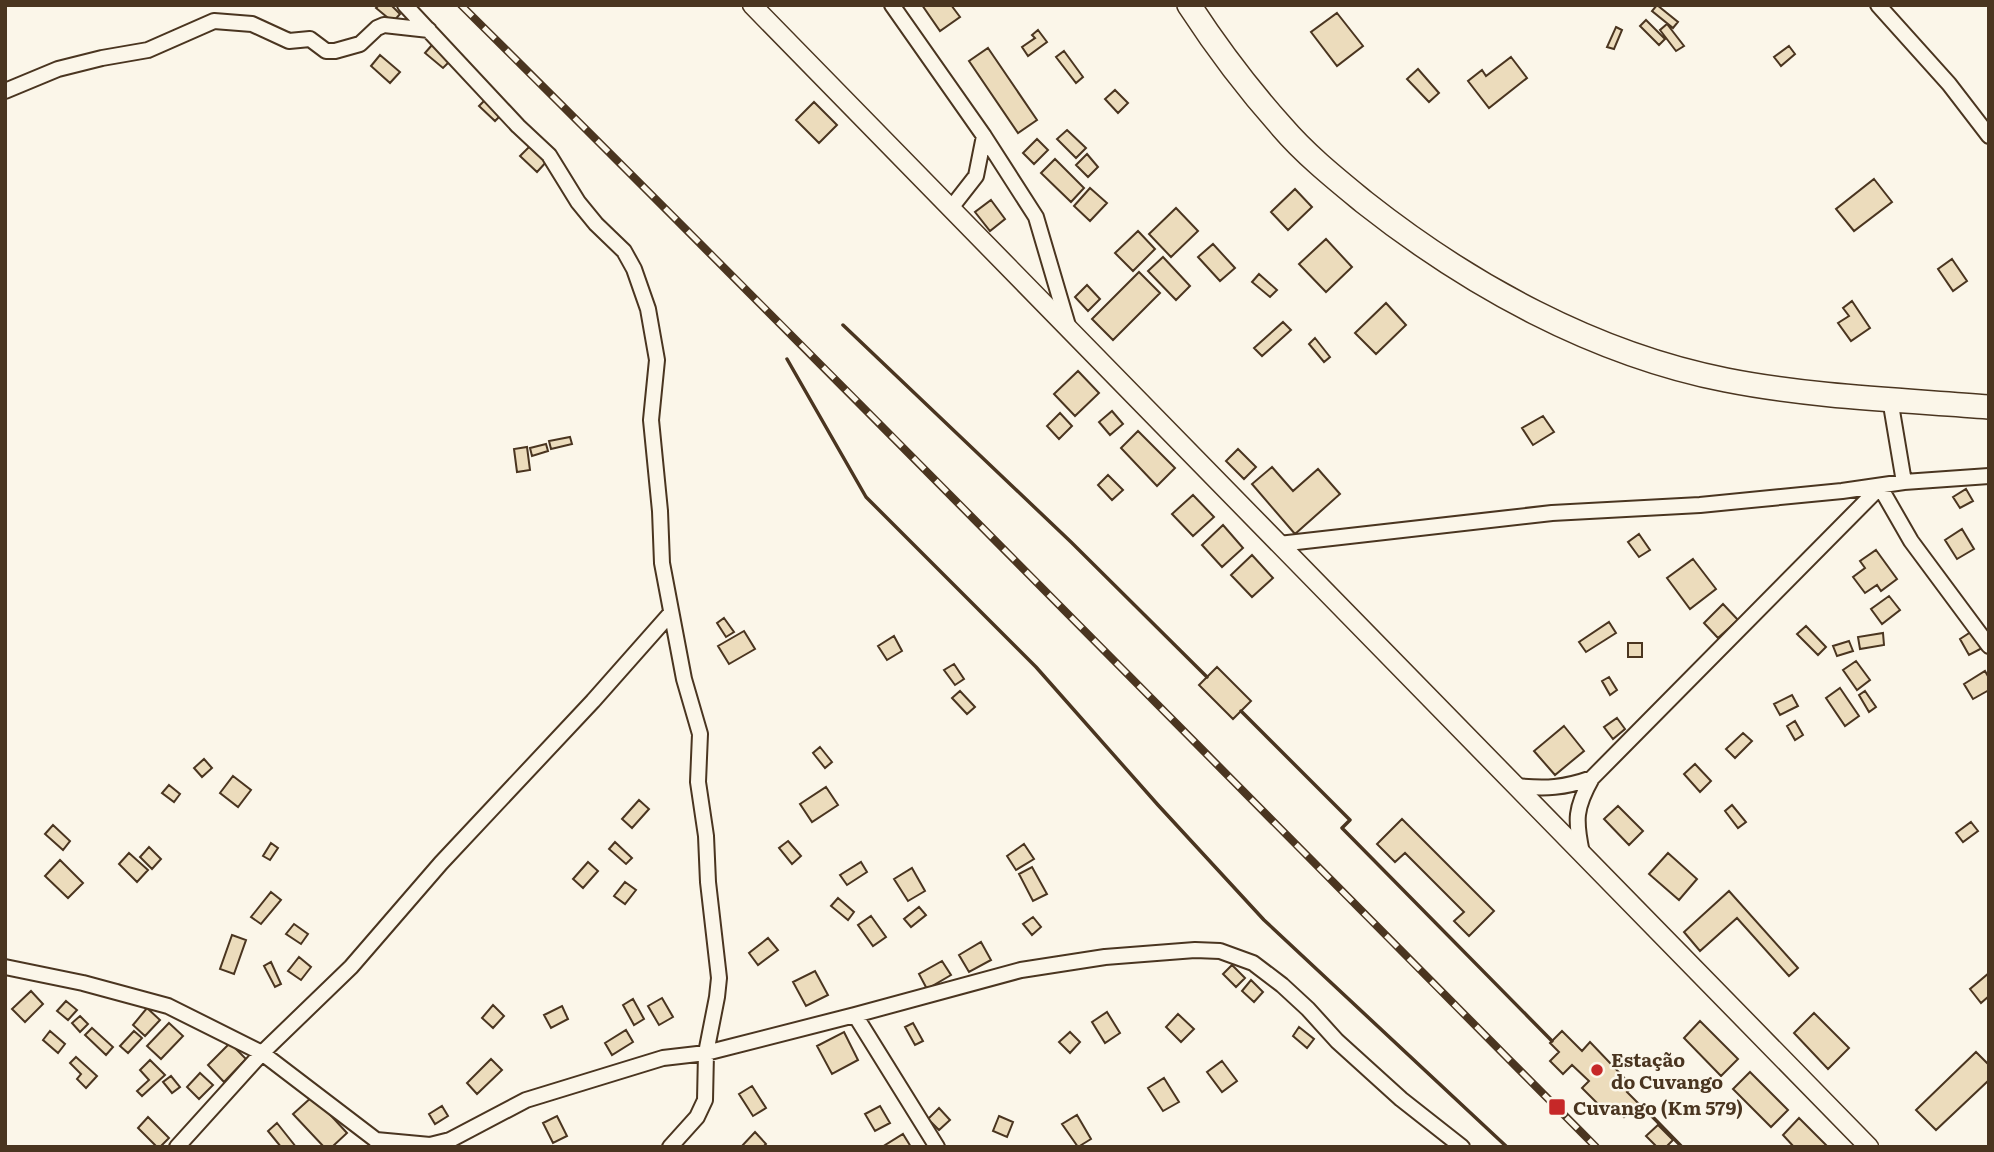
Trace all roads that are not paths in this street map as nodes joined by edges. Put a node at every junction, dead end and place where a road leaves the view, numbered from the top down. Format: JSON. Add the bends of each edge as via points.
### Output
{"nodes":[{"id":1,"x":405,"y":5,"type":"edge"},
{"id":2,"x":752,"y":5,"type":"edge"},
{"id":3,"x":892,"y":5,"type":"edge"},
{"id":4,"x":1878,"y":5,"type":"edge"},
{"id":5,"x":1193,"y":11,"type":"edge"},
{"id":6,"x":429,"y":30,"type":"junction"},
{"id":7,"x":5,"y":91,"type":"edge"},
{"id":8,"x":984,"y":136,"type":"junction"},
{"id":9,"x":1989,"y":136,"type":"edge"},
{"id":10,"x":951,"y":208,"type":"junction"},
{"id":11,"x":1069,"y":329,"type":"junction"},
{"id":12,"x":1890,"y":399,"type":"junction"},
{"id":13,"x":1989,"y":407,"type":"edge"},
{"id":14,"x":1989,"y":476,"type":"edge"},
{"id":15,"x":1904,"y":482,"type":"junction"},
{"id":16,"x":1880,"y":487,"type":"junction"},
{"id":17,"x":1279,"y":544,"type":"junction"},
{"id":18,"x":670,"y":614,"type":"junction"},
{"id":19,"x":1989,"y":646,"type":"edge"},
{"id":20,"x":1592,"y":778,"type":"junction"},
{"id":21,"x":1516,"y":786,"type":"junction"},
{"id":22,"x":1582,"y":853,"type":"junction"},
{"id":23,"x":5,"y":967,"type":"edge"},
{"id":24,"x":855,"y":1015,"type":"junction"},
{"id":25,"x":706,"y":1052,"type":"junction"},
{"id":26,"x":262,"y":1053,"type":"junction"},
{"id":27,"x":378,"y":1144,"type":"edge"},
{"id":28,"x":177,"y":1147,"type":"edge"},
{"id":29,"x":670,"y":1147,"type":"edge"},
{"id":30,"x":937,"y":1147,"type":"edge"},
{"id":31,"x":1462,"y":1147,"type":"edge"},
{"id":32,"x":1869,"y":1147,"type":"edge"}],
"edges":[{"from":1,"to":6,"type":"street"},
{"from":2,"to":10,"type":"street"},
{"from":3,"to":8,"type":"street"},
{"from":4,"to":9,"type":"street"},
{"from":5,"to":12,"type":"main road","via":[[1283,129],[1333,176],[1448,263],[1524,306],[1609,346],[1725,380]]},
{"from":6,"to":7,"type":"street","via":[[384,25],[360,44],[330,52],[310,39],[289,41],[252,24],[215,21],[148,50],[58,69]]},
{"from":6,"to":18,"type":"street","via":[[550,155],[578,202],[624,251],[634,269],[656,345],[651,421]]},
{"from":8,"to":10,"type":"street","via":[[976,176]]},
{"from":8,"to":11,"type":"street","via":[[1036,217]]},
{"from":10,"to":11,"type":"street"},
{"from":11,"to":17,"type":"street"},
{"from":12,"to":13,"type":"main road"},
{"from":12,"to":15,"type":"street"},
{"from":14,"to":15,"type":"street"},
{"from":15,"to":16,"type":"street"},
{"from":16,"to":17,"type":"street","via":[[1700,505],[1552,513]]},
{"from":16,"to":19,"type":"street","via":[[1911,541]]},
{"from":16,"to":20,"type":"street"},
{"from":17,"to":21,"type":"street"},
{"from":18,"to":25,"type":"street","via":[[700,734],[698,782],[719,978]]},
{"from":18,"to":26,"type":"street","via":[[351,967]]},
{"from":20,"to":21,"type":"street","via":[[1542,789]]},
{"from":20,"to":22,"type":"street","via":[[1581,797],[1576,825]]},
{"from":21,"to":22,"type":"street"},
{"from":22,"to":32,"type":"street"},
{"from":23,"to":26,"type":"street","via":[[168,1006]]},
{"from":24,"to":25,"type":"street"},
{"from":24,"to":30,"type":"street"},
{"from":24,"to":31,"type":"street","via":[[1021,970],[1105,957],[1220,951],[1253,963],[1282,985],[1337,1041]]},
{"from":25,"to":27,"type":"street","via":[[663,1058],[551,1092],[450,1140],[430,1145]]},
{"from":25,"to":29,"type":"street","via":[[703,1108]]},
{"from":26,"to":27,"type":"street"},
{"from":26,"to":28,"type":"street"}]}
